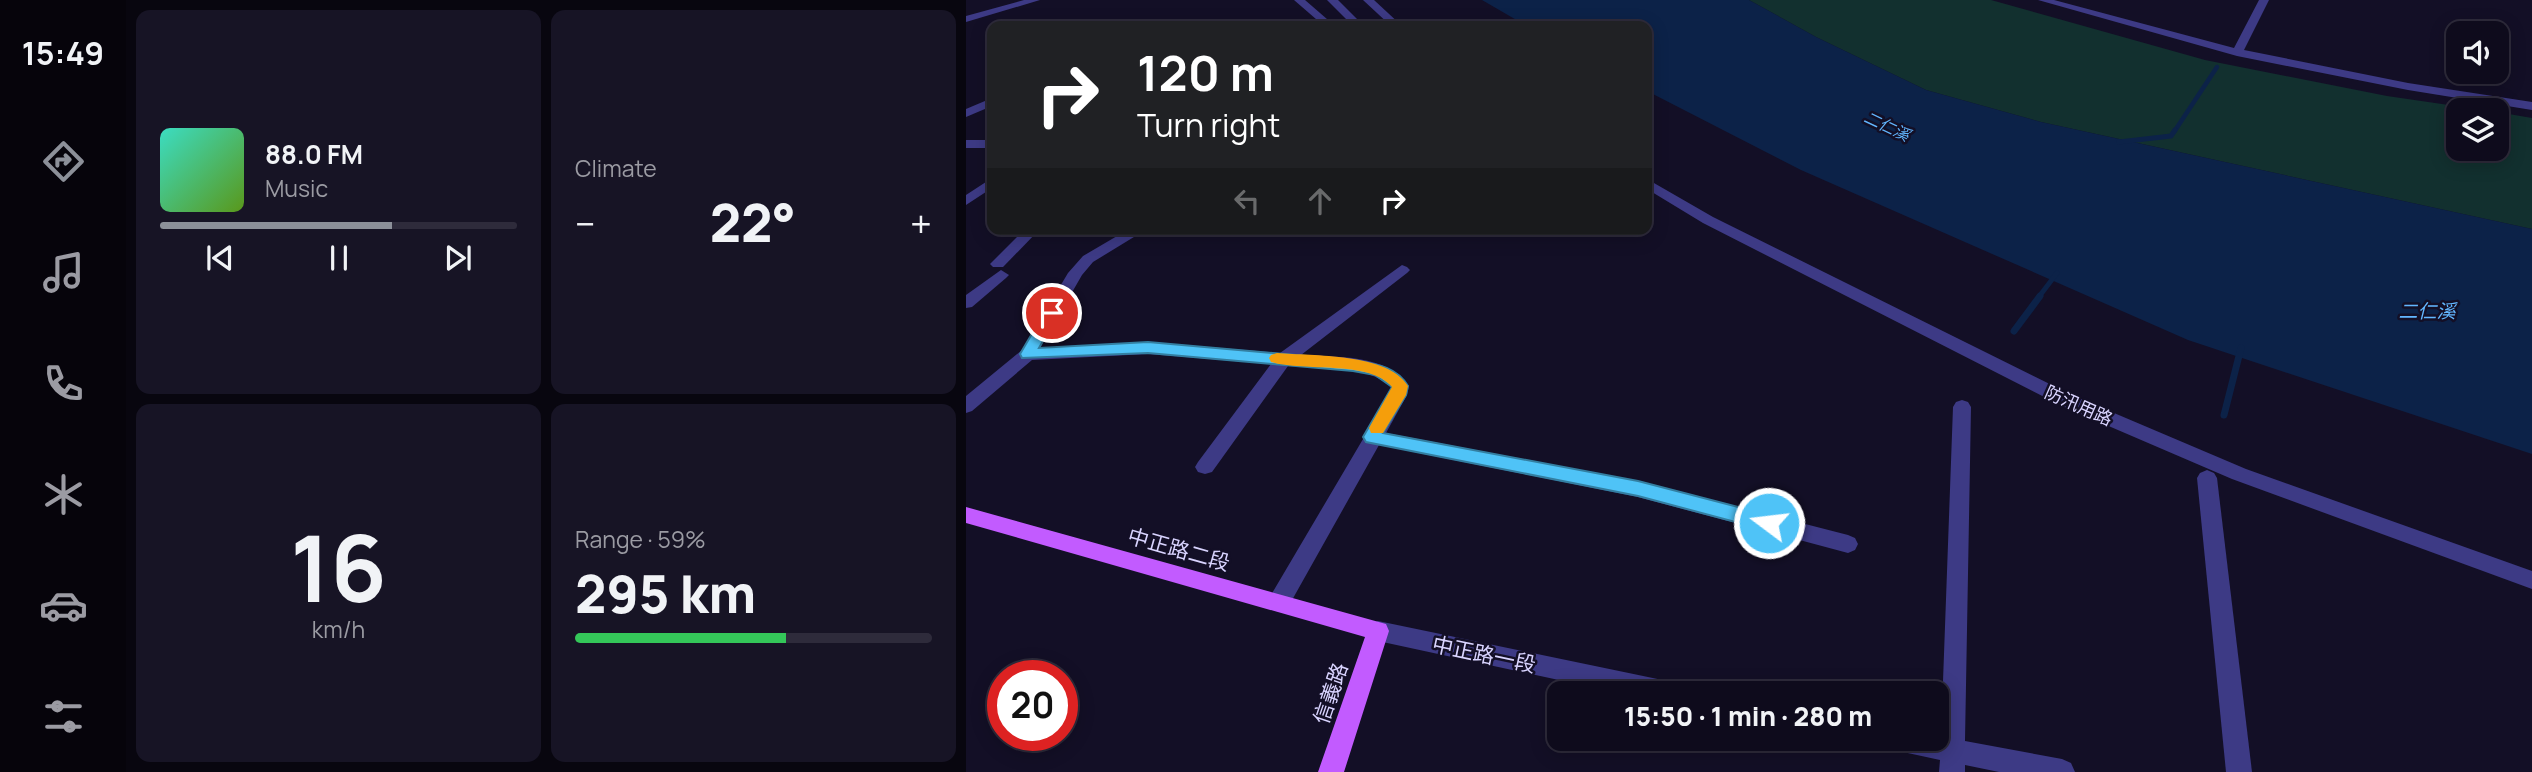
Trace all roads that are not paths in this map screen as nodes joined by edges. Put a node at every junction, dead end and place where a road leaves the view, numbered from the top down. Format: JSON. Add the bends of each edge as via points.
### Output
{"nodes":[{"id":1,"x":1035,"y":0,"type":"edge"},
{"id":2,"x":1299,"y":0,"type":"edge"},
{"id":3,"x":1332,"y":0,"type":"edge"},
{"id":4,"x":1368,"y":0,"type":"edge"},
{"id":5,"x":2043,"y":0,"type":"edge"},
{"id":6,"x":2264,"y":0,"type":"edge"},
{"id":7,"x":966,"y":19,"type":"edge"},
{"id":8,"x":1324,"y":21,"type":"edge"},
{"id":9,"x":1354,"y":21,"type":"edge"},
{"id":10,"x":1391,"y":21,"type":"edge"},
{"id":11,"x":2237,"y":53,"type":"junction"},
{"id":12,"x":987,"y":104,"type":"edge"},
{"id":13,"x":2532,"y":106,"type":"edge"},
{"id":14,"x":966,"y":113,"type":"edge"},
{"id":15,"x":966,"y":144,"type":"edge"},
{"id":16,"x":987,"y":144,"type":"edge"},
{"id":17,"x":987,"y":186,"type":"edge"},
{"id":18,"x":1652,"y":186,"type":"edge"},
{"id":19,"x":966,"y":201,"type":"edge"},
{"id":20,"x":1028,"y":235,"type":"edge"},
{"id":21,"x":1129,"y":235,"type":"edge"},
{"id":22,"x":1402,"y":270,"type":"dead end"},
{"id":23,"x":966,"y":303,"type":"edge"},
{"id":24,"x":1028,"y":354,"type":"junction"},
{"id":25,"x":1284,"y":359,"type":"junction"},
{"id":26,"x":966,"y":406,"type":"edge"},
{"id":27,"x":1962,"y":407,"type":"dead end"},
{"id":28,"x":1372,"y":437,"type":"junction"},
{"id":29,"x":1205,"y":467,"type":"dead end"},
{"id":30,"x":2207,"y":478,"type":"dead end"},
{"id":31,"x":966,"y":515,"type":"edge"},
{"id":32,"x":1847,"y":544,"type":"dead end"},
{"id":33,"x":2532,"y":580,"type":"edge"},
{"id":34,"x":1279,"y":602,"type":"junction"},
{"id":35,"x":1378,"y":632,"type":"junction"},
{"id":36,"x":1614,"y":681,"type":"edge"},
{"id":37,"x":1923,"y":751,"type":"edge"},
{"id":38,"x":1952,"y":762,"type":"edge"},
{"id":39,"x":1331,"y":772,"type":"edge"},
{"id":40,"x":2062,"y":772,"type":"edge"},
{"id":41,"x":2239,"y":772,"type":"edge"}],
"edges":[{"from":1,"to":7,"type":"street"},
{"from":2,"to":8,"type":"street"},
{"from":3,"to":9,"type":"street"},
{"from":4,"to":10,"type":"street"},
{"from":5,"to":11,"type":"street"},
{"from":6,"to":11,"type":"street"},
{"from":11,"to":13,"type":"street","via":[[2415,90]]},
{"from":12,"to":14,"type":"street"},
{"from":15,"to":16,"type":"street"},
{"from":17,"to":19,"type":"street"},
{"from":18,"to":33,"type":"street","name":"防汛用路","via":[[1708,220],[2068,401],[2239,474]]},
{"from":20,"to":23,"type":"street"},
{"from":21,"to":24,"type":"street","via":[[1088,258]]},
{"from":22,"to":25,"type":"street"},
{"from":24,"to":25,"type":"street","via":[[1148,348]]},
{"from":24,"to":26,"type":"street"},
{"from":25,"to":28,"type":"street","via":[[1353,365],[1393,378],[1400,386],[1398,395]]},
{"from":25,"to":29,"type":"street"},
{"from":27,"to":38,"type":"street"},
{"from":28,"to":32,"type":"street","via":[[1638,488]]},
{"from":28,"to":34,"type":"street"},
{"from":30,"to":41,"type":"street"},
{"from":31,"to":34,"type":"main road","name":"中正路二段"},
{"from":34,"to":35,"type":"main road","name":"中正路二段"},
{"from":35,"to":36,"type":"street","name":"中正路一段"},
{"from":35,"to":39,"type":"main road","name":"信義路"},
{"from":37,"to":38,"type":"street"},
{"from":38,"to":40,"type":"street"}]}
